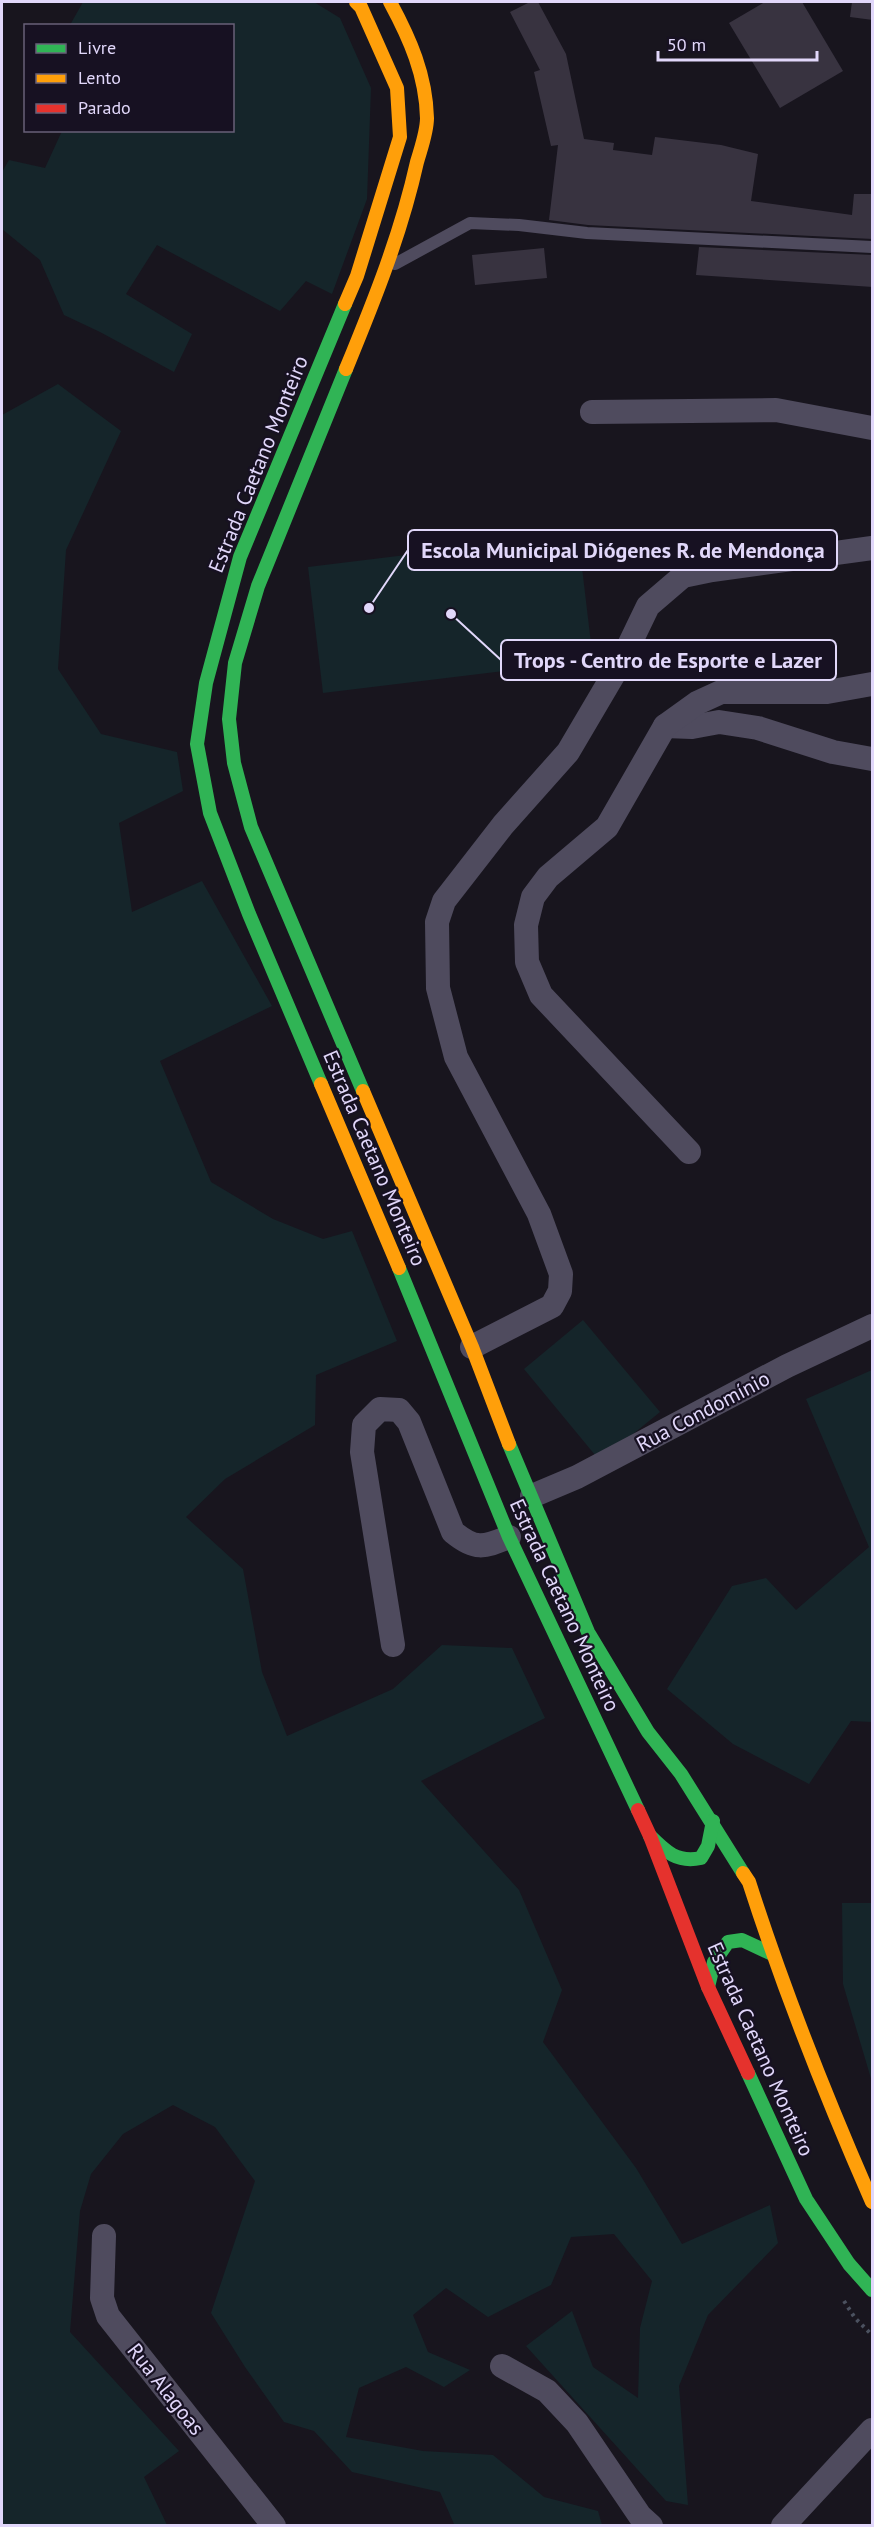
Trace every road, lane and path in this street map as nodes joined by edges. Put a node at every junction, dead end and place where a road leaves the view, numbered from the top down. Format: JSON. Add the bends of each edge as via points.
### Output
{"nodes":[{"id":1,"x":356,"y":2,"type":"edge"},
{"id":2,"x":390,"y":2,"type":"edge"},
{"id":3,"x":873,"y":247,"type":"edge"},
{"id":4,"x":387,"y":269,"type":"junction"},
{"id":5,"x":592,"y":412,"type":"dead end"},
{"id":6,"x":873,"y":428,"type":"edge"},
{"id":7,"x":873,"y":548,"type":"edge"},
{"id":8,"x":621,"y":662,"type":"junction"},
{"id":9,"x":873,"y":684,"type":"edge"},
{"id":10,"x":827,"y":692,"type":"junction"},
{"id":11,"x":665,"y":726,"type":"junction"},
{"id":12,"x":873,"y":759,"type":"edge"},
{"id":13,"x":689,"y":1152,"type":"dead end"},
{"id":14,"x":873,"y":1326,"type":"edge"},
{"id":15,"x":472,"y":1347,"type":"junction"},
{"id":16,"x":532,"y":1496,"type":"junction"},
{"id":17,"x":509,"y":1537,"type":"junction"},
{"id":18,"x":393,"y":1646,"type":"dead end"},
{"id":19,"x":713,"y":1821,"type":"junction"},
{"id":20,"x":650,"y":1836,"type":"junction"},
{"id":21,"x":772,"y":1954,"type":"junction"},
{"id":22,"x":708,"y":1987,"type":"junction"},
{"id":23,"x":873,"y":2202,"type":"edge"},
{"id":24,"x":104,"y":2236,"type":"dead end"},
{"id":25,"x":873,"y":2290,"type":"edge"},
{"id":26,"x":502,"y":2366,"type":"dead end"},
{"id":27,"x":873,"y":2430,"type":"edge"},
{"id":28,"x":274,"y":2526,"type":"edge"},
{"id":29,"x":651,"y":2526,"type":"edge"},
{"id":30,"x":783,"y":2526,"type":"edge"}],
"edges":[{"from":1,"to":17,"type":"main road","name":"Estrada Caetano Monteiro","via":[[377,39],[397,88],[400,137],[357,276],[240,556],[206,683],[197,744],[210,813],[249,914]]},
{"from":2,"to":4,"type":"main road","name":"Estrada Caetano Monteiro","via":[[408,35],[422,76],[427,120]]},
{"from":3,"to":4,"type":"lane","via":[[587,233],[470,223]]},
{"from":4,"to":15,"type":"main road","name":"Estrada Caetano Monteiro","via":[[258,586],[235,663],[229,719],[234,763],[251,827]]},
{"from":5,"to":6,"type":"street","via":[[776,410]]},
{"from":7,"to":8,"type":"street","via":[[683,576],[648,606]]},
{"from":8,"to":10,"type":"street","via":[[715,659]]},
{"from":8,"to":15,"type":"street","via":[[568,752],[466,872],[444,901],[437,922],[438,988],[456,1057],[539,1214],[561,1274],[560,1290],[552,1306]]},
{"from":9,"to":10,"type":"street"},
{"from":10,"to":11,"type":"street","via":[[721,692],[697,703]]},
{"from":11,"to":12,"type":"street","via":[[719,722],[758,728],[833,752]]},
{"from":11,"to":13,"type":"street","via":[[608,827],[548,877],[533,897],[526,925],[527,962],[541,995]]},
{"from":14,"to":16,"type":"street","name":"Rua Condomínio","via":[[577,1477]]},
{"from":15,"to":16,"type":"main road","name":"Estrada Caetano Monteiro"},
{"from":16,"to":19,"type":"main road","name":"Estrada Caetano Monteiro","via":[[588,1632],[648,1732]]},
{"from":17,"to":18,"type":"street","via":[[483,1547],[466,1543],[453,1532],[409,1422],[399,1410],[380,1409],[364,1425],[362,1452]]},
{"from":17,"to":20,"type":"main road","name":"Estrada Caetano Monteiro"},
{"from":19,"to":20,"type":"main road","via":[[701,1858],[687,1862],[674,1858]]},
{"from":19,"to":21,"type":"main road","name":"Estrada Caetano Monteiro","via":[[749,1882]]},
{"from":20,"to":22,"type":"main road","name":"Estrada Caetano Monteiro"},
{"from":21,"to":22,"type":"main road","via":[[742,1940],[728,1942],[714,1962]]},
{"from":21,"to":23,"type":"main road","name":"Estrada Caetano Monteiro","via":[[827,2100]]},
{"from":22,"to":25,"type":"main road","name":"Estrada Caetano Monteiro","via":[[806,2199],[849,2264]]},
{"from":24,"to":28,"type":"street","name":"Rua Alagoas","via":[[102,2298],[108,2316]]},
{"from":26,"to":29,"type":"street","via":[[547,2391],[577,2423],[640,2516]]},
{"from":27,"to":30,"type":"street"}]}
